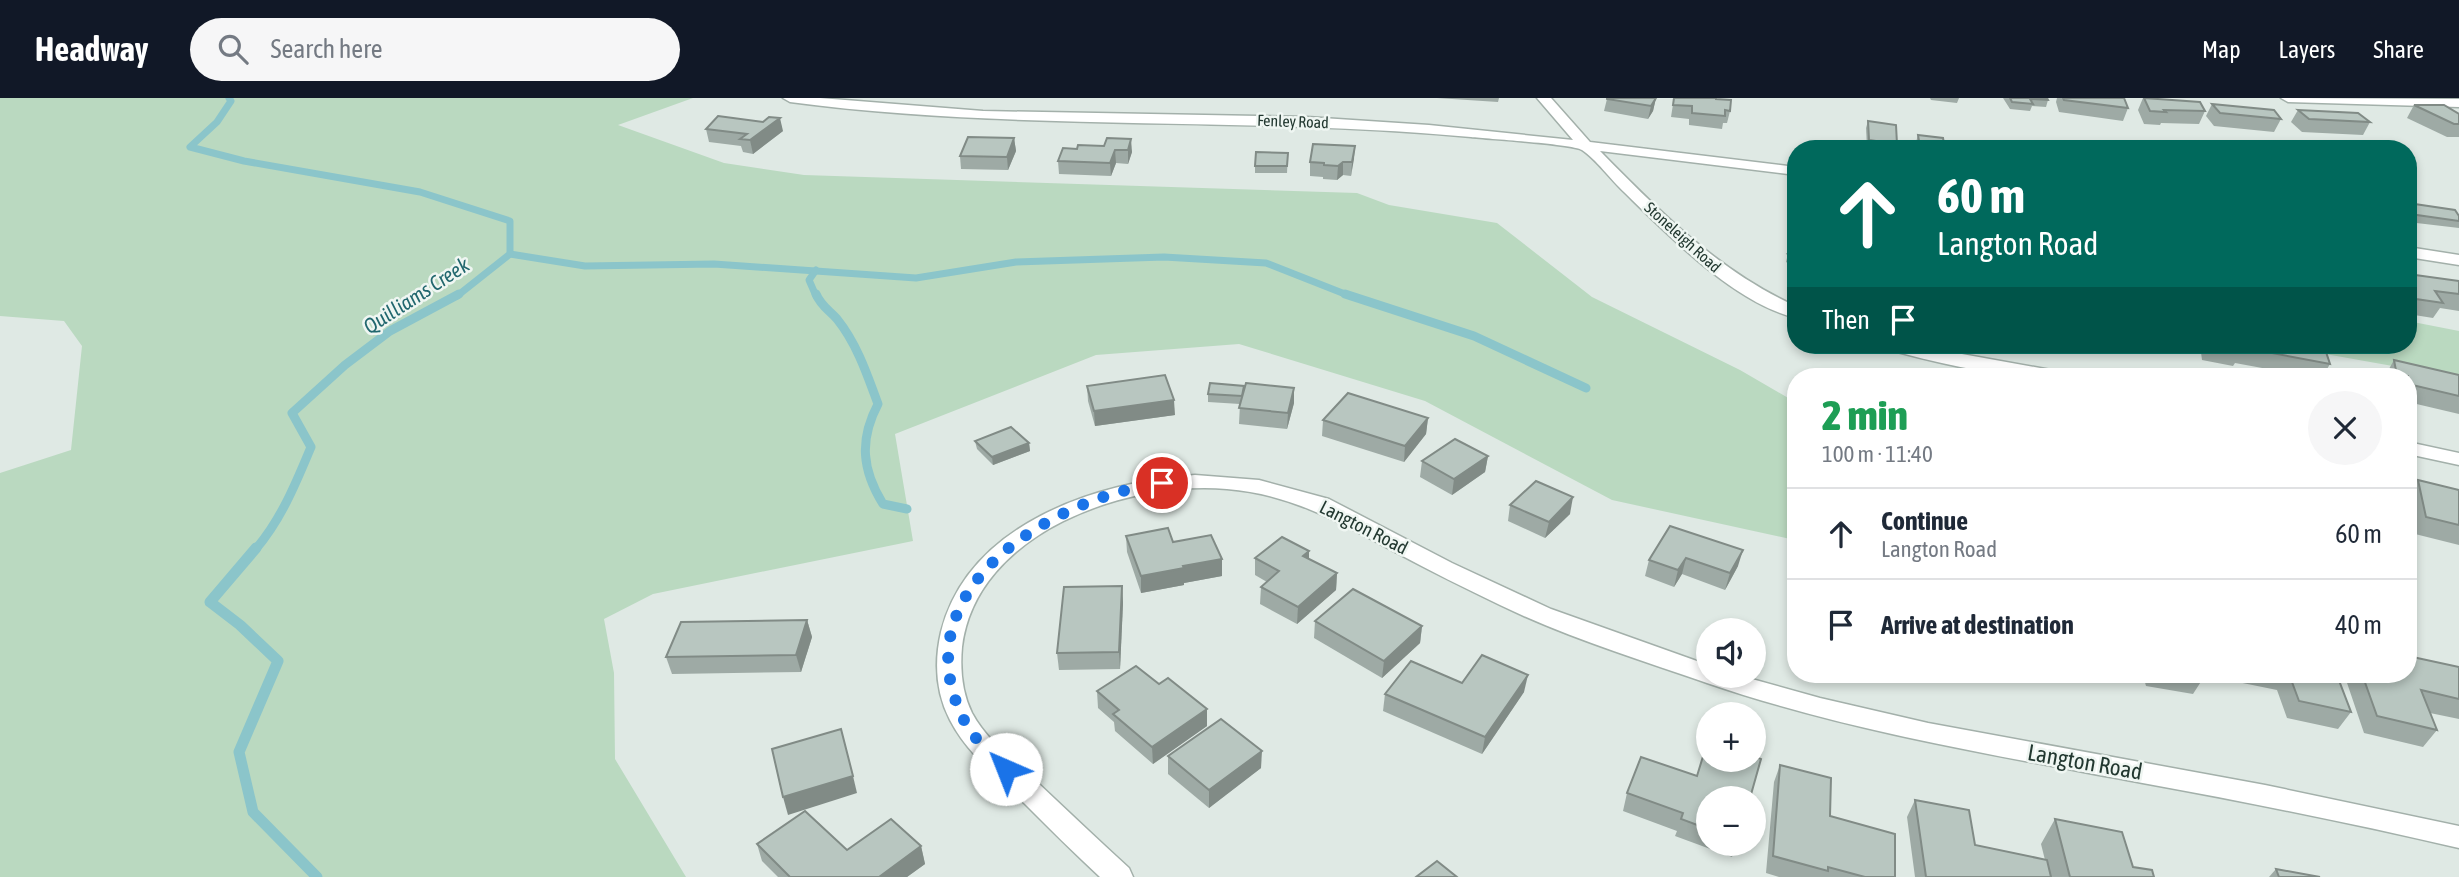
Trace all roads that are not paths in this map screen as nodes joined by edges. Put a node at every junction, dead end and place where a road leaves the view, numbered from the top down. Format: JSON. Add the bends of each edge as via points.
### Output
{"nodes":[{"id":1,"x":790,"y":98,"type":"edge"},
{"id":2,"x":1544,"y":98,"type":"edge"},
{"id":3,"x":2288,"y":98,"type":"edge"},
{"id":4,"x":2459,"y":103,"type":"edge"},
{"id":5,"x":1583,"y":145,"type":"junction"},
{"id":6,"x":1787,"y":170,"type":"edge"},
{"id":7,"x":2417,"y":254,"type":"edge"},
{"id":8,"x":2459,"y":260,"type":"edge"},
{"id":9,"x":1787,"y":309,"type":"edge"},
{"id":10,"x":1925,"y":354,"type":"edge"},
{"id":11,"x":2005,"y":368,"type":"edge"},
{"id":12,"x":2417,"y":450,"type":"edge"},
{"id":13,"x":2459,"y":459,"type":"edge"},
{"id":14,"x":1696,"y":670,"type":"edge"},
{"id":15,"x":1757,"y":688,"type":"edge"},
{"id":16,"x":2459,"y":837,"type":"edge"},
{"id":17,"x":1119,"y":877,"type":"edge"}],
"edges":[{"from":1,"to":5,"type":"street","name":"Fenley Road","via":[[912,113],[1340,123]]},
{"from":2,"to":5,"type":"street","name":"Stoneleigh Road"},
{"from":3,"to":4,"type":"street"},
{"from":5,"to":6,"type":"street","name":"Fenley Road"},
{"from":5,"to":9,"type":"street","name":"Stoneleigh Road","via":[[1713,268]]},
{"from":7,"to":8,"type":"street"},
{"from":10,"to":11,"type":"street"},
{"from":12,"to":13,"type":"street"},
{"from":14,"to":17,"type":"street","name":"Langton Road","via":[[1523,607],[1321,505],[1259,488],[1189,480],[1136,486],[1078,506],[1048,520],[982,572],[958,612],[949,648],[949,680],[962,718],[988,751]]},
{"from":15,"to":16,"type":"street","name":"Langton Road","via":[[1958,739],[2240,790]]}]}
